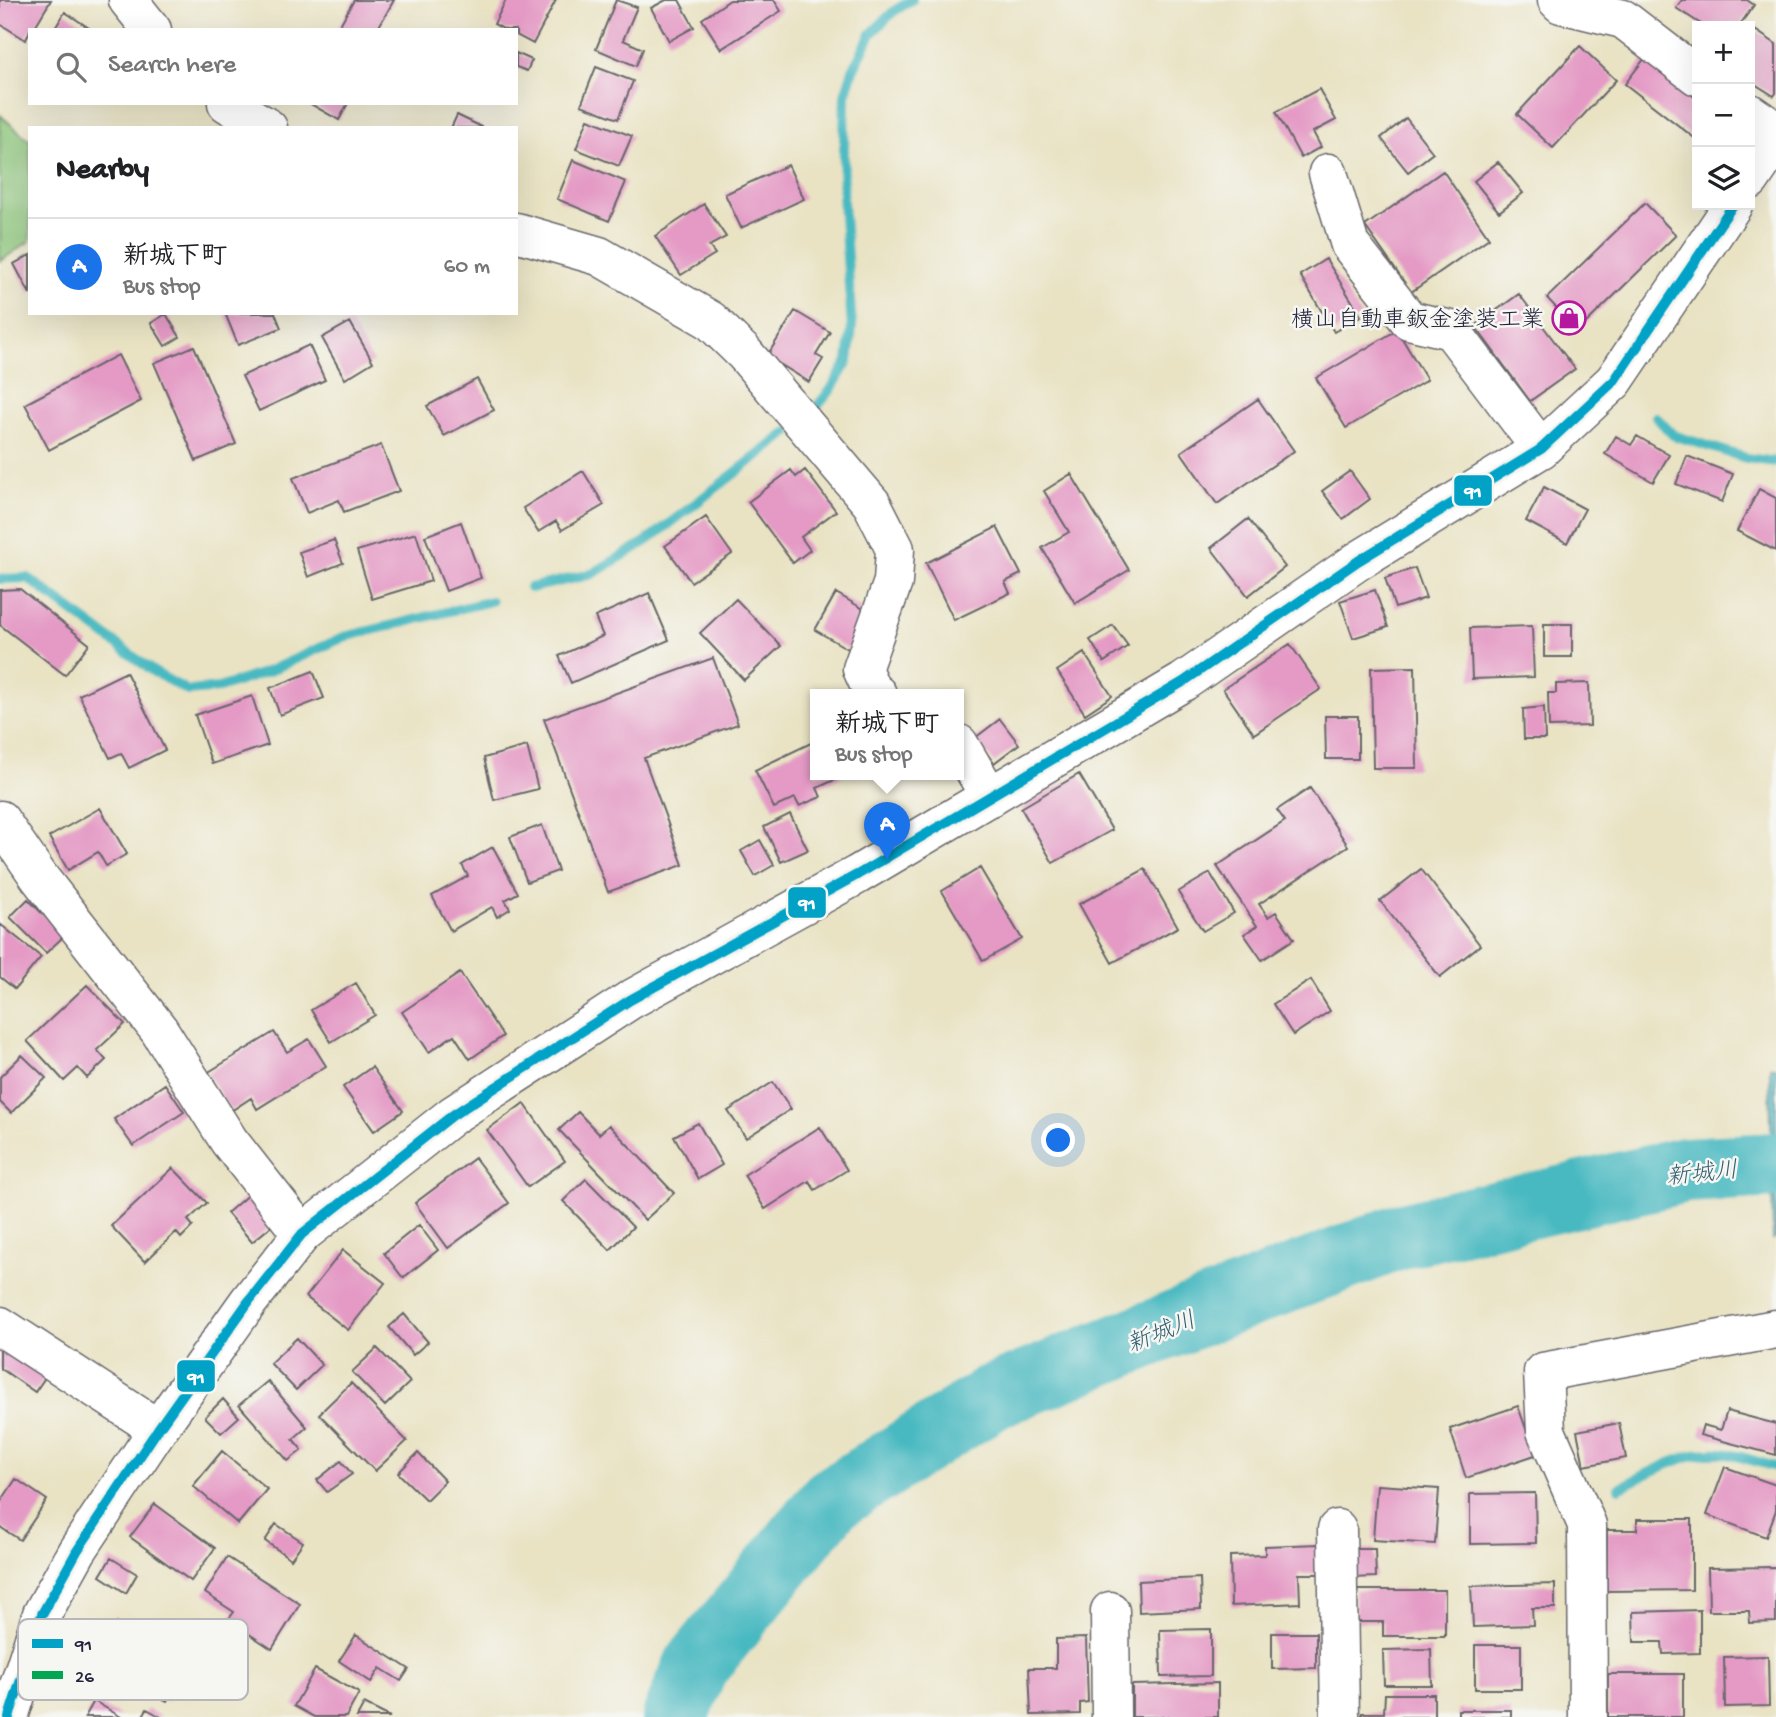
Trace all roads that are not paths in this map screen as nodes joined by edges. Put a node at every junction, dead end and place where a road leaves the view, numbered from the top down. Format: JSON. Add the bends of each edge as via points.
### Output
{"nodes":[{"id":1,"x":128,"y":0,"type":"edge"},
{"id":2,"x":1557,"y":0,"type":"edge"},
{"id":3,"x":150,"y":28,"type":"edge"},
{"id":4,"x":1692,"y":72,"type":"edge"},
{"id":5,"x":230,"y":105,"type":"edge"},
{"id":6,"x":1755,"y":116,"type":"edge"},
{"id":7,"x":265,"y":126,"type":"edge"},
{"id":8,"x":1776,"y":131,"type":"edge"},
{"id":9,"x":1776,"y":142,"type":"edge"},
{"id":10,"x":1328,"y":173,"type":"dead end"},
{"id":11,"x":1755,"y":173,"type":"edge"},
{"id":12,"x":1730,"y":210,"type":"edge"},
{"id":13,"x":518,"y":233,"type":"edge"},
{"id":14,"x":1541,"y":449,"type":"junction"},
{"id":15,"x":871,"y":689,"type":"edge"},
{"id":16,"x":964,"y":753,"type":"edge"},
{"id":17,"x":990,"y":797,"type":"junction"},
{"id":18,"x":0,"y":820,"type":"edge"},
{"id":19,"x":302,"y":1234,"type":"junction"},
{"id":20,"x":0,"y":1326,"type":"edge"},
{"id":21,"x":1776,"y":1329,"type":"edge"},
{"id":22,"x":158,"y":1429,"type":"junction"},
{"id":23,"x":1337,"y":1529,"type":"dead end"},
{"id":24,"x":1110,"y":1611,"type":"dead end"},
{"id":25,"x":40,"y":1619,"type":"edge"},
{"id":26,"x":18,"y":1689,"type":"edge"},
{"id":27,"x":9,"y":1717,"type":"edge"},
{"id":28,"x":1111,"y":1717,"type":"edge"},
{"id":29,"x":1340,"y":1717,"type":"edge"},
{"id":30,"x":1588,"y":1717,"type":"edge"}],
"edges":[{"from":1,"to":3,"type":"street"},
{"from":2,"to":4,"type":"street","via":[[1623,19]]},
{"from":5,"to":7,"type":"street"},
{"from":6,"to":8,"type":"street"},
{"from":9,"to":11,"type":"street"},
{"from":10,"to":14,"type":"street","via":[[1350,245],[1409,320],[1451,330]]},
{"from":12,"to":14,"type":"street","via":[[1614,381]]},
{"from":13,"to":15,"type":"street","via":[[599,256],[710,320],[744,353],[872,503],[895,549],[893,582],[862,669]]},
{"from":14,"to":17,"type":"street","via":[[1358,561],[1183,682]]},
{"from":16,"to":17,"type":"street"},
{"from":17,"to":19,"type":"street","via":[[630,1000],[453,1115]]},
{"from":18,"to":19,"type":"street","via":[[159,1030],[229,1141]]},
{"from":19,"to":22,"type":"street"},
{"from":20,"to":22,"type":"street"},
{"from":21,"to":30,"type":"street","via":[[1543,1372],[1546,1431],[1587,1525]]},
{"from":22,"to":25,"type":"street","via":[[77,1551]]},
{"from":23,"to":29,"type":"street"},
{"from":24,"to":28,"type":"street"},
{"from":26,"to":27,"type":"street"}]}
